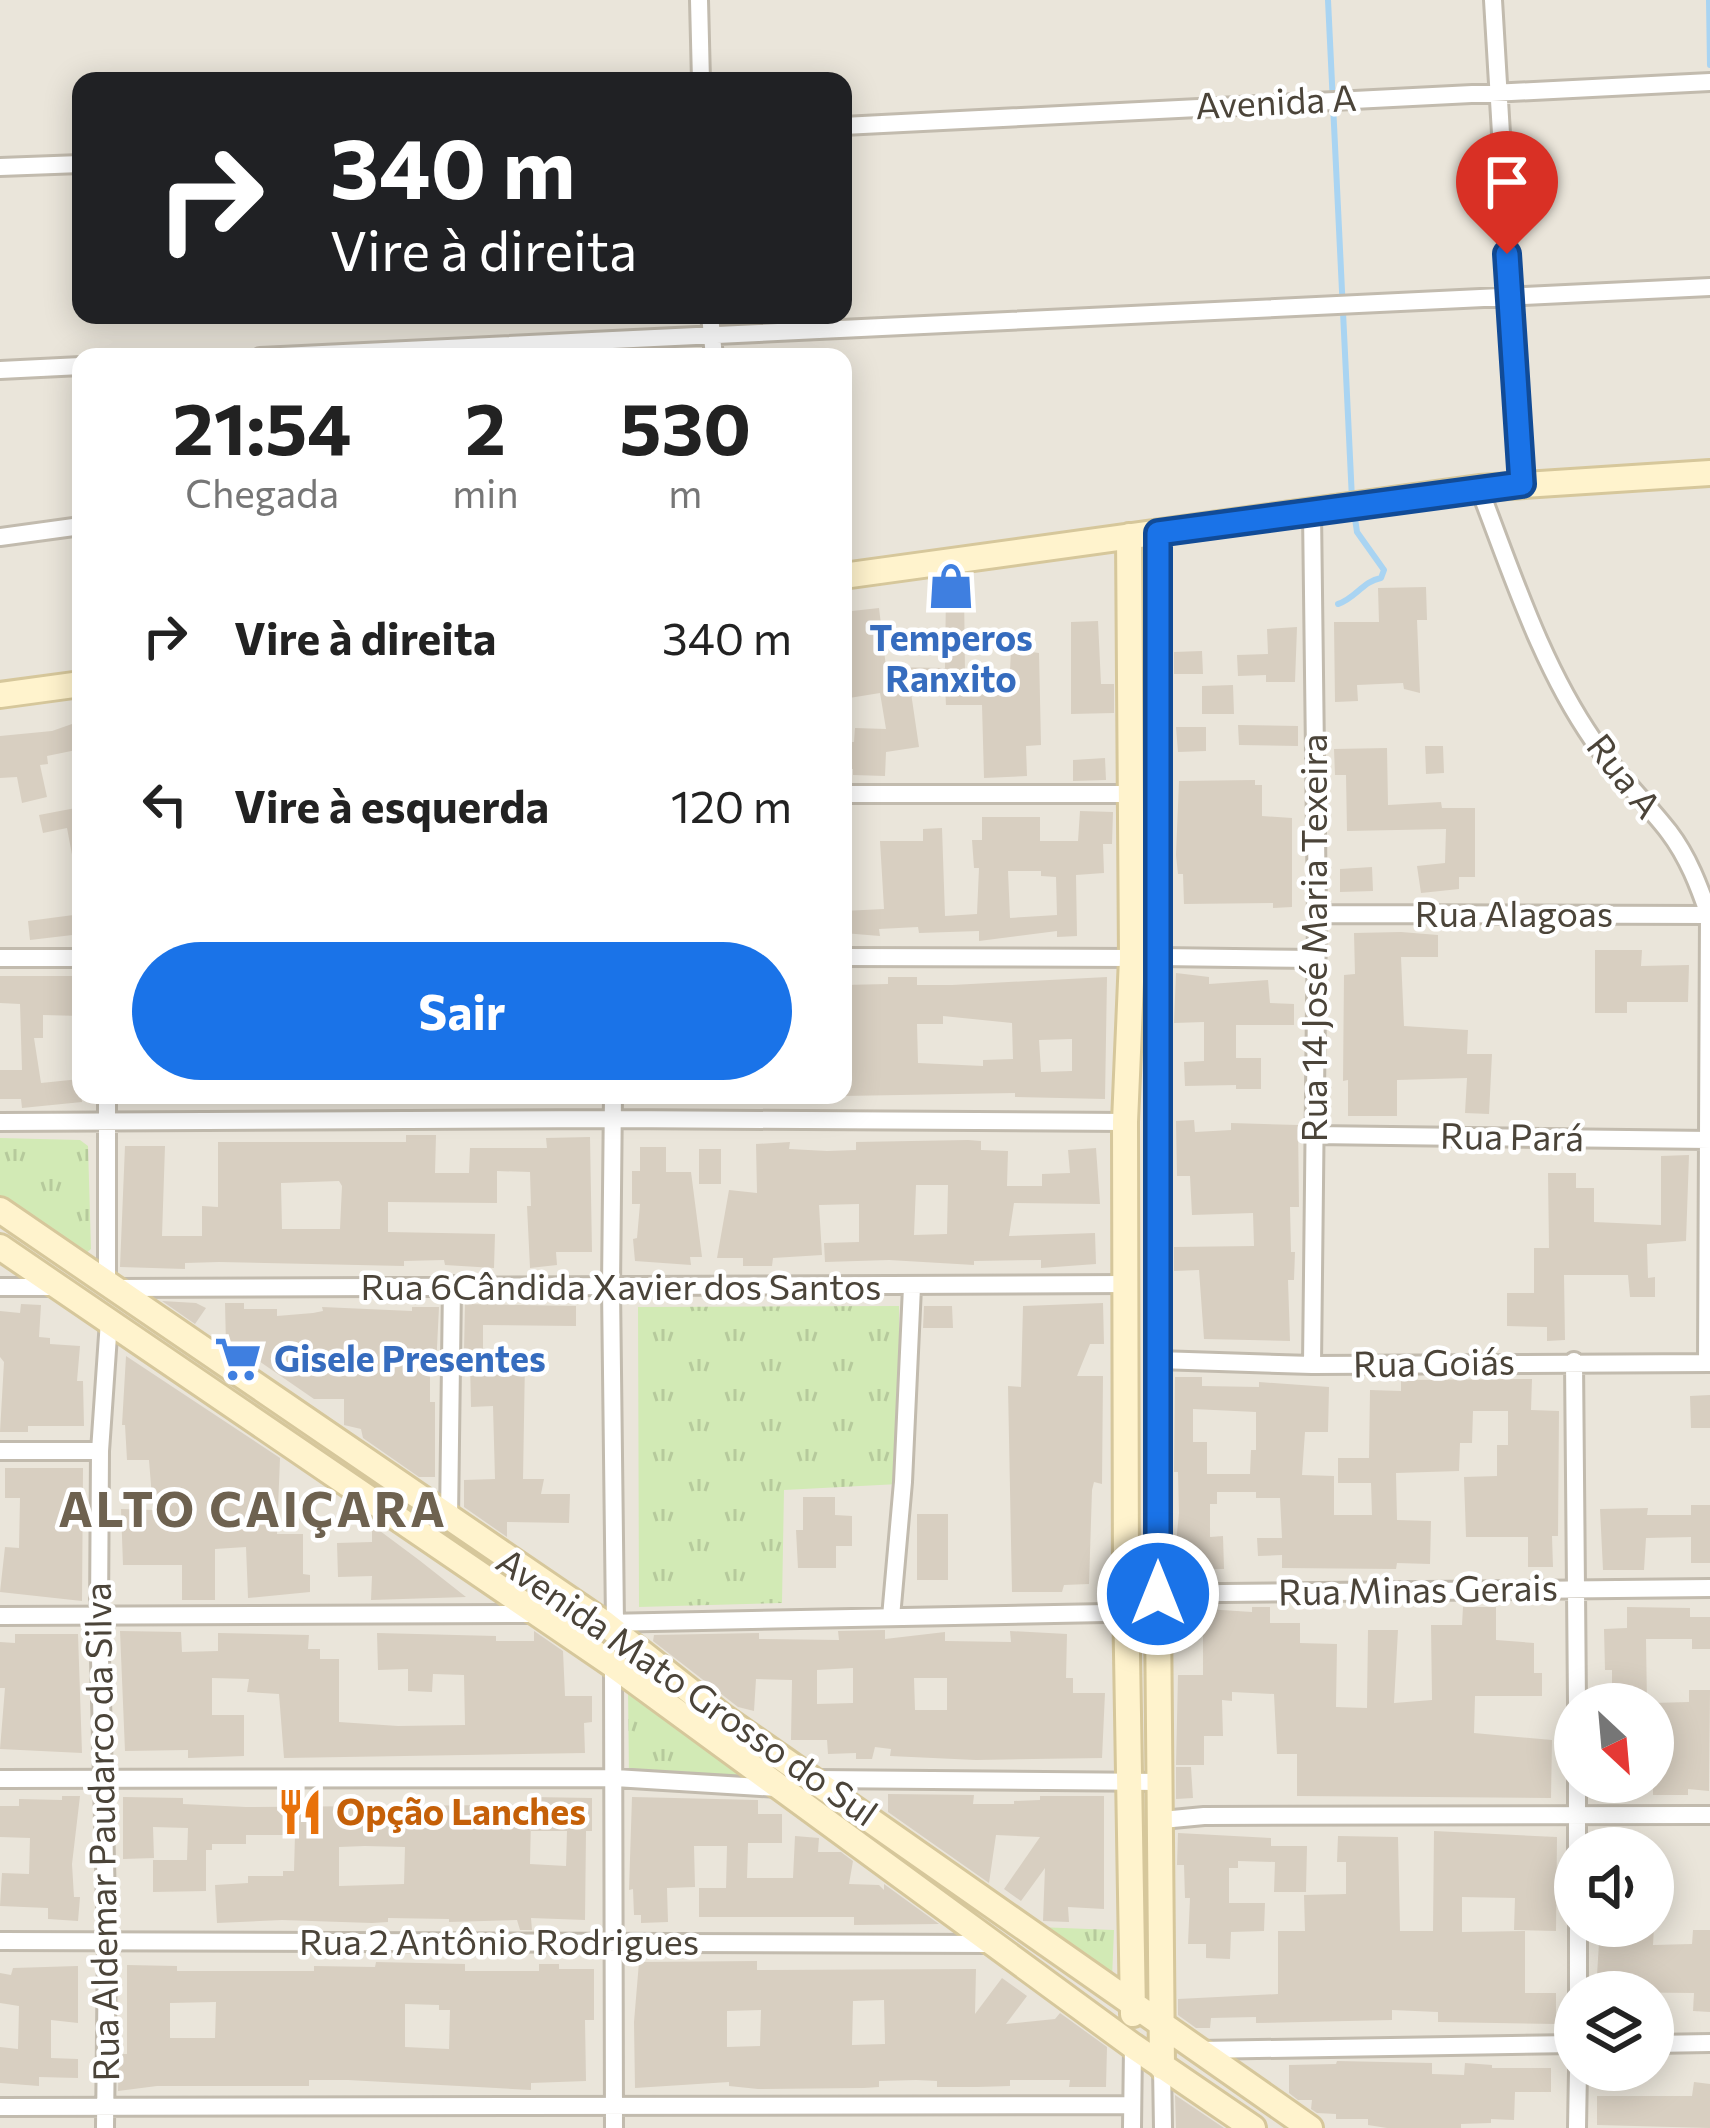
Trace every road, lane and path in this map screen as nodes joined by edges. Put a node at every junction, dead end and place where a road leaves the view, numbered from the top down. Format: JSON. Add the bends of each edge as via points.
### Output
{"nodes":[{"id":1,"x":699,"y":0,"type":"edge"},
{"id":2,"x":1493,"y":0,"type":"edge"},
{"id":3,"x":701,"y":72,"type":"edge"},
{"id":4,"x":1710,"y":82,"type":"edge"},
{"id":5,"x":1499,"y":90,"type":"junction"},
{"id":6,"x":852,"y":126,"type":"edge"},
{"id":7,"x":72,"y":164,"type":"edge"},
{"id":8,"x":0,"y":167,"type":"edge"},
{"id":9,"x":1704,"y":287,"type":"edge"},
{"id":10,"x":1509,"y":294,"type":"junction"},
{"id":11,"x":710,"y":324,"type":"edge"},
{"id":12,"x":711,"y":335,"type":"junction"},
{"id":13,"x":444,"y":348,"type":"edge"},
{"id":14,"x":713,"y":348,"type":"edge"},
{"id":15,"x":72,"y":366,"type":"edge"},
{"id":16,"x":0,"y":370,"type":"edge"},
{"id":17,"x":1710,"y":473,"type":"edge"},
{"id":18,"x":1514,"y":485,"type":"junction"},
{"id":19,"x":1479,"y":488,"type":"junction"},
{"id":20,"x":1312,"y":512,"type":"junction"},
{"id":21,"x":72,"y":527,"type":"edge"},
{"id":22,"x":1158,"y":533,"type":"junction"},
{"id":23,"x":1129,"y":536,"type":"junction"},
{"id":24,"x":0,"y":537,"type":"edge"},
{"id":25,"x":852,"y":575,"type":"edge"},
{"id":26,"x":72,"y":685,"type":"edge"},
{"id":27,"x":0,"y":695,"type":"edge"},
{"id":28,"x":852,"y":794,"type":"edge"},
{"id":29,"x":1131,"y":794,"type":"junction"},
{"id":30,"x":1317,"y":914,"type":"junction"},
{"id":31,"x":1710,"y":915,"type":"edge"},
{"id":32,"x":852,"y":957,"type":"edge"},
{"id":33,"x":1159,"y":957,"type":"junction"},
{"id":34,"x":0,"y":958,"type":"edge"},
{"id":35,"x":72,"y":958,"type":"edge"},
{"id":36,"x":1132,"y":958,"type":"junction"},
{"id":37,"x":1316,"y":959,"type":"junction"},
{"id":38,"x":107,"y":1104,"type":"edge"},
{"id":39,"x":613,"y":1104,"type":"edge"},
{"id":40,"x":613,"y":1119,"type":"junction"},
{"id":41,"x":108,"y":1122,"type":"junction"},
{"id":42,"x":1125,"y":1122,"type":"junction"},
{"id":43,"x":0,"y":1123,"type":"edge"},
{"id":44,"x":1314,"y":1135,"type":"junction"},
{"id":45,"x":1708,"y":1140,"type":"edge"},
{"id":46,"x":1127,"y":1206,"type":"junction"},
{"id":47,"x":1158,"y":1208,"type":"junction"},
{"id":48,"x":1,"y":1212,"type":"edge"},
{"id":49,"x":0,"y":1247,"type":"edge"},
{"id":50,"x":1128,"y":1284,"type":"junction"},
{"id":51,"x":452,"y":1285,"type":"junction"},
{"id":52,"x":111,"y":1286,"type":"junction"},
{"id":53,"x":61,"y":1287,"type":"junction"},
{"id":54,"x":912,"y":1287,"type":"junction"},
{"id":55,"x":0,"y":1288,"type":"edge"},
{"id":56,"x":610,"y":1288,"type":"junction"},
{"id":57,"x":109,"y":1321,"type":"junction"},
{"id":58,"x":1157,"y":1360,"type":"junction"},
{"id":59,"x":1574,"y":1361,"type":"junction"},
{"id":60,"x":1708,"y":1363,"type":"edge"},
{"id":61,"x":1312,"y":1365,"type":"junction"},
{"id":62,"x":0,"y":1451,"type":"edge"},
{"id":63,"x":100,"y":1451,"type":"junction"},
{"id":64,"x":448,"y":1519,"type":"junction"},
{"id":65,"x":1577,"y":1587,"type":"junction"},
{"id":66,"x":1710,"y":1588,"type":"edge"},
{"id":67,"x":1126,"y":1603,"type":"junction"},
{"id":68,"x":1158,"y":1603,"type":"junction"},
{"id":69,"x":535,"y":1614,"type":"junction"},
{"id":70,"x":0,"y":1616,"type":"edge"},
{"id":71,"x":99,"y":1617,"type":"junction"},
{"id":72,"x":891,"y":1617,"type":"junction"},
{"id":73,"x":610,"y":1623,"type":"junction"},
{"id":74,"x":613,"y":1665,"type":"junction"},
{"id":75,"x":1577,"y":1683,"type":"edge"},
{"id":76,"x":615,"y":1778,"type":"junction"},
{"id":77,"x":0,"y":1779,"type":"edge"},
{"id":78,"x":816,"y":1779,"type":"junction"},
{"id":79,"x":100,"y":1780,"type":"junction"},
{"id":80,"x":1161,"y":1782,"type":"junction"},
{"id":81,"x":1130,"y":1783,"type":"junction"},
{"id":82,"x":778,"y":1788,"type":"junction"},
{"id":83,"x":1577,"y":1803,"type":"edge"},
{"id":84,"x":1577,"y":1815,"type":"junction"},
{"id":85,"x":1710,"y":1816,"type":"edge"},
{"id":86,"x":1162,"y":1820,"type":"junction"},
{"id":87,"x":1577,"y":1827,"type":"edge"},
{"id":88,"x":0,"y":1941,"type":"edge"},
{"id":89,"x":107,"y":1942,"type":"junction"},
{"id":90,"x":613,"y":1942,"type":"junction"},
{"id":91,"x":998,"y":1944,"type":"junction"},
{"id":92,"x":1134,"y":2005,"type":"junction"},
{"id":93,"x":1161,"y":2026,"type":"junction"},
{"id":94,"x":1710,"y":2043,"type":"edge"},
{"id":95,"x":1554,"y":2044,"type":"edge"},
{"id":96,"x":1674,"y":2044,"type":"edge"},
{"id":97,"x":1133,"y":2047,"type":"junction"},
{"id":98,"x":1199,"y":2050,"type":"junction"},
{"id":99,"x":1162,"y":2067,"type":"junction"},
{"id":100,"x":1578,"y":2091,"type":"edge"},
{"id":101,"x":614,"y":2104,"type":"junction"},
{"id":102,"x":1132,"y":2105,"type":"junction"},
{"id":103,"x":0,"y":2107,"type":"edge"},
{"id":104,"x":104,"y":2107,"type":"junction"},
{"id":105,"x":105,"y":2128,"type":"edge"},
{"id":106,"x":614,"y":2128,"type":"edge"},
{"id":107,"x":1132,"y":2128,"type":"edge"},
{"id":108,"x":1163,"y":2128,"type":"edge"},
{"id":109,"x":1253,"y":2128,"type":"edge"},
{"id":110,"x":1310,"y":2128,"type":"edge"},
{"id":111,"x":1577,"y":2128,"type":"edge"}],
"edges":[{"from":1,"to":3,"type":"street"},
{"from":2,"to":5,"type":"street"},
{"from":4,"to":5,"type":"street","name":"Avenida A"},
{"from":5,"to":6,"type":"street","name":"Avenida A"},
{"from":5,"to":10,"type":"street"},
{"from":7,"to":8,"type":"street"},
{"from":9,"to":10,"type":"street"},
{"from":10,"to":12,"type":"street"},
{"from":10,"to":18,"type":"street"},
{"from":11,"to":12,"type":"street"},
{"from":12,"to":13,"type":"street"},
{"from":12,"to":14,"type":"street"},
{"from":15,"to":16,"type":"street"},
{"from":17,"to":18,"type":"main road"},
{"from":18,"to":19,"type":"main road"},
{"from":19,"to":20,"type":"main road"},
{"from":19,"to":31,"type":"street","name":"Rua A","via":[[1569,700],[1672,835]]},
{"from":20,"to":22,"type":"main road"},
{"from":20,"to":30,"type":"street","name":"Rua 14 José Maria Texeira"},
{"from":21,"to":24,"type":"street"},
{"from":22,"to":23,"type":"main road"},
{"from":22,"to":33,"type":"main road"},
{"from":23,"to":25,"type":"main road"},
{"from":23,"to":29,"type":"main road"},
{"from":26,"to":27,"type":"main road"},
{"from":28,"to":29,"type":"street"},
{"from":29,"to":36,"type":"main road"},
{"from":30,"to":31,"type":"street","name":"Rua Alagoas"},
{"from":30,"to":37,"type":"street","name":"Rua 14 José Maria Texeira"},
{"from":31,"to":45,"type":"street","name":"Rua A"},
{"from":32,"to":36,"type":"street"},
{"from":33,"to":37,"type":"street"},
{"from":33,"to":47,"type":"main road"},
{"from":34,"to":35,"type":"street"},
{"from":36,"to":42,"type":"main road"},
{"from":37,"to":44,"type":"street","name":"Rua 14 José Maria Texeira"},
{"from":38,"to":41,"type":"street"},
{"from":39,"to":40,"type":"street"},
{"from":40,"to":41,"type":"street"},
{"from":40,"to":42,"type":"street"},
{"from":40,"to":56,"type":"street"},
{"from":41,"to":43,"type":"street"},
{"from":41,"to":52,"type":"street"},
{"from":42,"to":46,"type":"main road"},
{"from":44,"to":45,"type":"street","name":"Rua Pará"},
{"from":44,"to":61,"type":"street","name":"Rua 14 José Maria Texeira"},
{"from":45,"to":60,"type":"street","name":"Rua A"},
{"from":46,"to":47,"type":"main road"},
{"from":46,"to":50,"type":"main road"},
{"from":47,"to":58,"type":"main road"},
{"from":48,"to":52,"type":"main road","name":"Avenida Mato Grosso do Sul"},
{"from":49,"to":53,"type":"main road","name":"Avenida Mato Grosso do Sul"},
{"from":50,"to":54,"type":"street","name":"Rua 6Cândida Xavier dos Santos"},
{"from":50,"to":67,"type":"main road"},
{"from":51,"to":52,"type":"street","name":"Rua 6Cândida Xavier dos Santos"},
{"from":51,"to":56,"type":"street","name":"Rua 6Cândida Xavier dos Santos"},
{"from":51,"to":64,"type":"street"},
{"from":52,"to":64,"type":"main road","name":"Avenida Mato Grosso do Sul"},
{"from":53,"to":55,"type":"street"},
{"from":53,"to":57,"type":"main road","name":"Avenida Mato Grosso do Sul"},
{"from":54,"to":56,"type":"street","name":"Rua 6Cândida Xavier dos Santos"},
{"from":54,"to":72,"type":"street"},
{"from":56,"to":73,"type":"street"},
{"from":57,"to":63,"type":"street","name":"Rua Aldemar Paudarco da Silva"},
{"from":57,"to":69,"type":"main road","name":"Avenida Mato Grosso do Sul"},
{"from":58,"to":61,"type":"street","name":"Rua Goiás"},
{"from":58,"to":68,"type":"main road"},
{"from":59,"to":60,"type":"street","name":"Rua Goiás"},
{"from":59,"to":61,"type":"street","name":"Rua Goiás"},
{"from":59,"to":65,"type":"street"},
{"from":62,"to":63,"type":"street"},
{"from":63,"to":71,"type":"street","name":"Rua Aldemar Paudarco da Silva"},
{"from":64,"to":73,"type":"main road","name":"Avenida Mato Grosso do Sul"},
{"from":65,"to":66,"type":"street","name":"Rua Minas Gerais"},
{"from":65,"to":68,"type":"street","name":"Rua Minas Gerais"},
{"from":65,"to":75,"type":"street"},
{"from":67,"to":68,"type":"street","name":"Rua Minas Gerais"},
{"from":67,"to":72,"type":"street","name":"Rua Minas Gerais"},
{"from":67,"to":81,"type":"main road"},
{"from":68,"to":80,"type":"main road"},
{"from":69,"to":71,"type":"street"},
{"from":69,"to":74,"type":"main road","name":"Avenida Mato Grosso do Sul"},
{"from":70,"to":71,"type":"street"},
{"from":71,"to":79,"type":"street","name":"Rua Aldemar Paudarco da Silva"},
{"from":72,"to":73,"type":"street","name":"Rua Minas Gerais"},
{"from":73,"to":78,"type":"main road","name":"Avenida Mato Grosso do Sul","via":[[717,1712]]},
{"from":74,"to":76,"type":"street"},
{"from":74,"to":82,"type":"main road","name":"Avenida Mato Grosso do Sul"},
{"from":76,"to":79,"type":"street"},
{"from":76,"to":82,"type":"street"},
{"from":76,"to":90,"type":"street"},
{"from":77,"to":79,"type":"street"},
{"from":78,"to":81,"type":"street"},
{"from":78,"to":92,"type":"main road","name":"Avenida Mato Grosso do Sul"},
{"from":79,"to":89,"type":"street","name":"Rua Aldemar Paudarco da Silva"},
{"from":80,"to":81,"type":"street"},
{"from":80,"to":86,"type":"main road"},
{"from":81,"to":92,"type":"main road"},
{"from":82,"to":91,"type":"main road","name":"Avenida Mato Grosso do Sul"},
{"from":83,"to":84,"type":"street"},
{"from":84,"to":85,"type":"street"},
{"from":84,"to":86,"type":"street"},
{"from":84,"to":87,"type":"street"},
{"from":86,"to":93,"type":"main road"},
{"from":88,"to":89,"type":"street","name":"Rua 2 Antônio Rodrigues"},
{"from":89,"to":90,"type":"street","name":"Rua 2 Antônio Rodrigues"},
{"from":89,"to":104,"type":"street","name":"Rua Aldemar Paudarco da Silva"},
{"from":90,"to":91,"type":"street","name":"Rua 2 Antônio Rodrigues"},
{"from":90,"to":101,"type":"street"},
{"from":91,"to":97,"type":"main road","name":"Avenida Mato Grosso do Sul"},
{"from":92,"to":93,"type":"main road","name":"Avenida Mato Grosso do Sul"},
{"from":92,"to":97,"type":"main road"},
{"from":93,"to":98,"type":"main road","name":"Avenida Mato Grosso do Sul"},
{"from":93,"to":99,"type":"main road"},
{"from":94,"to":96,"type":"street"},
{"from":95,"to":98,"type":"street"},
{"from":97,"to":99,"type":"main road","name":"Avenida Mato Grosso do Sul"},
{"from":97,"to":102,"type":"street"},
{"from":98,"to":110,"type":"main road","name":"Avenida Mato Grosso do Sul"},
{"from":99,"to":108,"type":"street"},
{"from":99,"to":109,"type":"main road","name":"Avenida Mato Grosso do Sul"},
{"from":100,"to":111,"type":"street"},
{"from":101,"to":102,"type":"street"},
{"from":101,"to":104,"type":"street"},
{"from":101,"to":106,"type":"street"},
{"from":102,"to":107,"type":"street"},
{"from":103,"to":104,"type":"street"},
{"from":104,"to":105,"type":"street","name":"Rua Aldemar Paudarco da Silva"}]}
